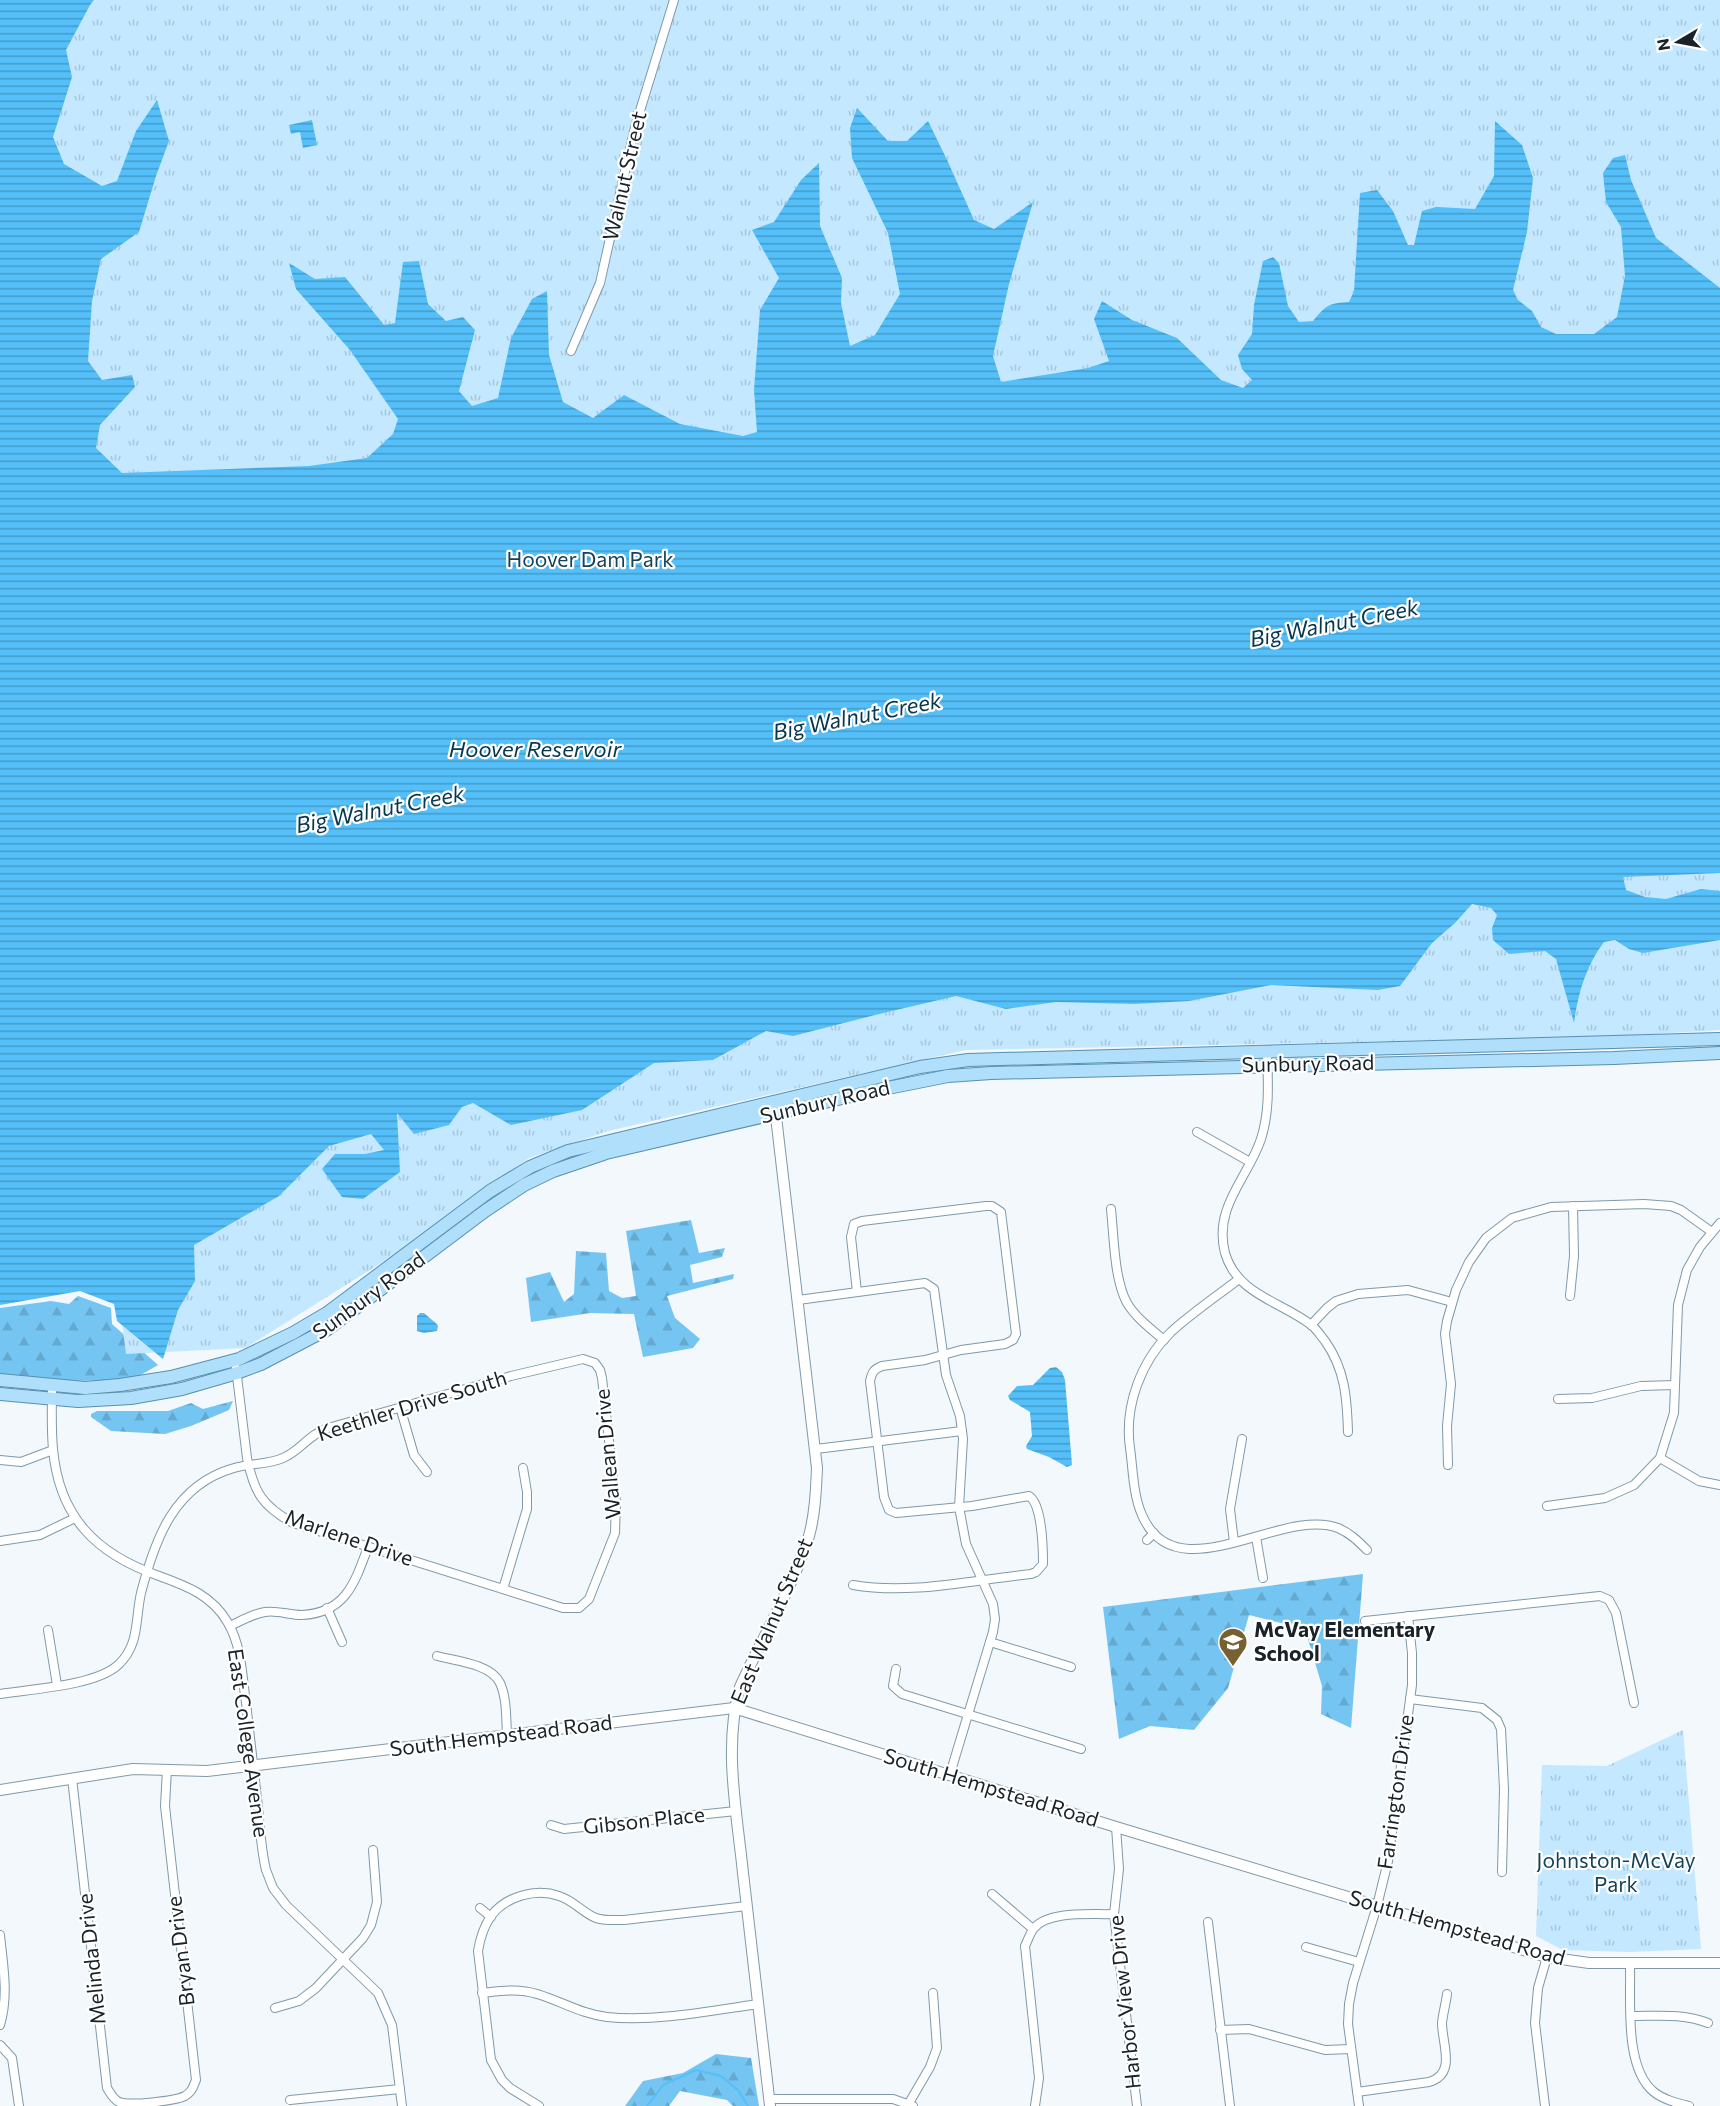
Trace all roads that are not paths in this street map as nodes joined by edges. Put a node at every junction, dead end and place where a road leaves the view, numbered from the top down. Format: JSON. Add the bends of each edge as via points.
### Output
{"nodes":[{"id":1,"x":674,"y":0,"type":"edge"},
{"id":2,"x":571,"y":351,"type":"dead end"},
{"id":3,"x":1720,"y":1039,"type":"edge"},
{"id":4,"x":1720,"y":1053,"type":"edge"},
{"id":5,"x":1267,"y":1059,"type":"junction"},
{"id":6,"x":775,"y":1107,"type":"junction"},
{"id":7,"x":1197,"y":1132,"type":"dead end"},
{"id":8,"x":1250,"y":1162,"type":"junction"},
{"id":9,"x":1573,"y":1206,"type":"junction"},
{"id":10,"x":1111,"y":1209,"type":"dead end"},
{"id":11,"x":1720,"y":1223,"type":"edge"},
{"id":12,"x":1712,"y":1232,"type":"junction"},
{"id":13,"x":1239,"y":1279,"type":"junction"},
{"id":14,"x":857,"y":1292,"type":"junction"},
{"id":15,"x":1570,"y":1296,"type":"dead end"},
{"id":16,"x":798,"y":1300,"type":"junction"},
{"id":17,"x":1452,"y":1302,"type":"junction"},
{"id":18,"x":1311,"y":1325,"type":"junction"},
{"id":19,"x":1164,"y":1340,"type":"junction"},
{"id":20,"x":943,"y":1355,"type":"junction"},
{"id":21,"x":235,"y":1360,"type":"junction"},
{"id":22,"x":595,"y":1364,"type":"joint"},
{"id":23,"x":237,"y":1373,"type":"junction"},
{"id":24,"x":0,"y":1380,"type":"edge"},
{"id":25,"x":1675,"y":1385,"type":"junction"},
{"id":26,"x":52,"y":1386,"type":"junction"},
{"id":27,"x":0,"y":1394,"type":"edge"},
{"id":28,"x":52,"y":1399,"type":"junction"},
{"id":29,"x":1558,"y":1400,"type":"dead end"},
{"id":30,"x":400,"y":1407,"type":"junction"},
{"id":31,"x":962,"y":1431,"type":"junction"},
{"id":32,"x":1348,"y":1432,"type":"dead end"},
{"id":33,"x":1242,"y":1439,"type":"dead end"},
{"id":34,"x":878,"y":1441,"type":"junction"},
{"id":35,"x":816,"y":1449,"type":"junction"},
{"id":36,"x":53,"y":1450,"type":"junction"},
{"id":37,"x":1660,"y":1458,"type":"junction"},
{"id":38,"x":0,"y":1460,"type":"edge"},
{"id":39,"x":249,"y":1465,"type":"junction"},
{"id":40,"x":1448,"y":1465,"type":"dead end"},
{"id":41,"x":523,"y":1468,"type":"dead end"},
{"id":42,"x":427,"y":1472,"type":"dead end"},
{"id":43,"x":1720,"y":1485,"type":"edge"},
{"id":44,"x":1547,"y":1506,"type":"dead end"},
{"id":45,"x":959,"y":1507,"type":"junction"},
{"id":46,"x":75,"y":1518,"type":"junction"},
{"id":47,"x":1256,"y":1537,"type":"junction"},
{"id":48,"x":0,"y":1541,"type":"edge"},
{"id":49,"x":1234,"y":1542,"type":"junction"},
{"id":50,"x":368,"y":1547,"type":"junction"},
{"id":51,"x":1367,"y":1550,"type":"dead end"},
{"id":52,"x":148,"y":1572,"type":"junction"},
{"id":53,"x":1263,"y":1578,"type":"dead end"},
{"id":54,"x":983,"y":1579,"type":"junction"},
{"id":55,"x":853,"y":1585,"type":"dead end"},
{"id":56,"x":503,"y":1589,"type":"junction"},
{"id":57,"x":327,"y":1608,"type":"junction"},
{"id":58,"x":579,"y":1608,"type":"joint"},
{"id":59,"x":1408,"y":1616,"type":"junction"},
{"id":60,"x":1365,"y":1621,"type":"dead end"},
{"id":61,"x":230,"y":1626,"type":"junction"},
{"id":62,"x":48,"y":1630,"type":"dead end"},
{"id":63,"x":342,"y":1642,"type":"dead end"},
{"id":64,"x":990,"y":1642,"type":"junction"},
{"id":65,"x":437,"y":1656,"type":"dead end"},
{"id":66,"x":1071,"y":1666,"type":"dead end"},
{"id":67,"x":896,"y":1669,"type":"dead end"},
{"id":68,"x":57,"y":1685,"type":"junction"},
{"id":69,"x":0,"y":1694,"type":"edge"},
{"id":70,"x":1410,"y":1699,"type":"junction"},
{"id":71,"x":1634,"y":1703,"type":"dead end"},
{"id":72,"x":734,"y":1708,"type":"junction"},
{"id":73,"x":969,"y":1715,"type":"junction"},
{"id":74,"x":507,"y":1734,"type":"junction"},
{"id":75,"x":1081,"y":1749,"type":"dead end"},
{"id":76,"x":253,"y":1765,"type":"junction"},
{"id":77,"x":166,"y":1770,"type":"junction"},
{"id":78,"x":950,"y":1774,"type":"junction"},
{"id":79,"x":72,"y":1778,"type":"junction"},
{"id":80,"x":0,"y":1790,"type":"edge"},
{"id":81,"x":736,"y":1811,"type":"junction"},
{"id":82,"x":551,"y":1825,"type":"dead end"},
{"id":83,"x":1116,"y":1827,"type":"junction"},
{"id":84,"x":373,"y":1850,"type":"dead end"},
{"id":85,"x":1502,"y":1872,"type":"dead end"},
{"id":86,"x":992,"y":1894,"type":"dead end"},
{"id":87,"x":747,"y":1906,"type":"junction"},
{"id":88,"x":1377,"y":1906,"type":"junction"},
{"id":89,"x":480,"y":1908,"type":"dead end"},
{"id":90,"x":1114,"y":1914,"type":"junction"},
{"id":91,"x":491,"y":1917,"type":"junction"},
{"id":92,"x":1208,"y":1922,"type":"dead end"},
{"id":93,"x":1033,"y":1929,"type":"junction"},
{"id":94,"x":0,"y":1935,"type":"edge"},
{"id":95,"x":1306,"y":1947,"type":"dead end"},
{"id":96,"x":1547,"y":1957,"type":"junction"},
{"id":97,"x":343,"y":1959,"type":"junction"},
{"id":98,"x":1359,"y":1962,"type":"junction"},
{"id":99,"x":1630,"y":1964,"type":"junction"},
{"id":100,"x":1720,"y":1964,"type":"edge"},
{"id":101,"x":933,"y":1993,"type":"dead end"},
{"id":102,"x":482,"y":1994,"type":"junction"},
{"id":103,"x":1447,"y":1994,"type":"dead end"},
{"id":104,"x":758,"y":2004,"type":"junction"},
{"id":105,"x":275,"y":2008,"type":"dead end"},
{"id":106,"x":1632,"y":2016,"type":"junction"},
{"id":107,"x":1708,"y":2023,"type":"dead end"},
{"id":108,"x":0,"y":2025,"type":"edge"},
{"id":109,"x":1220,"y":2030,"type":"junction"},
{"id":110,"x":0,"y":2045,"type":"edge"},
{"id":111,"x":1351,"y":2049,"type":"junction"},
{"id":112,"x":400,"y":2089,"type":"junction"},
{"id":113,"x":1357,"y":2092,"type":"junction"},
{"id":114,"x":290,"y":2100,"type":"dead end"},
{"id":115,"x":152,"y":2102,"type":"joint"},
{"id":116,"x":770,"y":2102,"type":"edge"},
{"id":117,"x":911,"y":2105,"type":"edge"},
{"id":118,"x":1683,"y":2105,"type":"edge"},
{"id":119,"x":19,"y":2106,"type":"edge"},
{"id":120,"x":402,"y":2106,"type":"edge"},
{"id":121,"x":539,"y":2106,"type":"edge"},
{"id":122,"x":1035,"y":2106,"type":"edge"},
{"id":123,"x":1137,"y":2106,"type":"edge"},
{"id":124,"x":1230,"y":2106,"type":"edge"},
{"id":125,"x":1359,"y":2106,"type":"edge"},
{"id":126,"x":1545,"y":2106,"type":"edge"}],
"edges":[{"from":1,"to":2,"type":"street","name":"Walnut Street","via":[[634,127],[600,283]]},
{"from":3,"to":5,"type":"main road","name":"Sunbury Road","via":[[1341,1051],[1306,1059]]},
{"from":4,"to":5,"type":"main road","name":"Sunbury Road","via":[[1616,1058]]},
{"from":5,"to":6,"type":"main road","name":"Sunbury Road","via":[[1187,1068],[948,1076]]},
{"from":5,"to":6,"type":"main road","name":"Sunbury Road","via":[[968,1060],[894,1072],[867,1088]]},
{"from":5,"to":8,"type":"street","via":[[1267,1121]]},
{"from":6,"to":16,"type":"street","name":"East Walnut Street"},
{"from":6,"to":21,"type":"main road","name":"Sunbury Road","via":[[595,1143],[530,1167],[489,1191],[319,1317]]},
{"from":6,"to":23,"type":"main road","name":"Sunbury Road","via":[[697,1132],[606,1153],[524,1185],[484,1210],[328,1329]]},
{"from":7,"to":8,"type":"street"},
{"from":8,"to":13,"type":"street","via":[[1230,1198],[1223,1223],[1225,1250]]},
{"from":9,"to":12,"type":"street","via":[[1671,1206]]},
{"from":9,"to":15,"type":"street"},
{"from":9,"to":17,"type":"street","via":[[1531,1211],[1512,1218],[1491,1233],[1476,1249]]},
{"from":10,"to":19,"type":"street","via":[[1122,1291],[1137,1316]]},
{"from":11,"to":12,"type":"street"},
{"from":12,"to":25,"type":"street","via":[[1687,1270],[1678,1305]]},
{"from":13,"to":18,"type":"street","via":[[1255,1293]]},
{"from":13,"to":19,"type":"street"},
{"from":14,"to":16,"type":"street"},
{"from":14,"to":20,"type":"street","via":[[925,1283],[933,1286]]},
{"from":14,"to":20,"type":"street","via":[[851,1237],[855,1224],[986,1206],[998,1209],[1016,1334],[1005,1344]]},
{"from":16,"to":35,"type":"street","name":"East Walnut Street"},
{"from":17,"to":18,"type":"street","via":[[1408,1290],[1358,1294],[1336,1301]]},
{"from":17,"to":40,"type":"street","via":[[1445,1334],[1451,1384]]},
{"from":18,"to":32,"type":"street","via":[[1338,1362],[1347,1400]]},
{"from":19,"to":49,"type":"street","via":[[1141,1376],[1132,1402],[1129,1444],[1139,1508],[1151,1537],[1183,1549]]},
{"from":20,"to":31,"type":"street"},
{"from":20,"to":34,"type":"street","via":[[882,1366],[871,1374]]},
{"from":21,"to":23,"type":"street","name":"Marlene Drive"},
{"from":21,"to":26,"type":"main road","name":"Sunbury Road","via":[[171,1377],[120,1385]]},
{"from":22,"to":30,"type":"street","name":"Keethler Drive South","via":[[583,1359]]},
{"from":22,"to":58,"type":"street","name":"Wallean Drive","via":[[602,1378],[616,1502],[615,1533],[589,1599]]},
{"from":23,"to":28,"type":"main road","name":"Sunbury Road","via":[[131,1398]]},
{"from":23,"to":39,"type":"street","name":"Marlene Drive"},
{"from":24,"to":26,"type":"main road","name":"Sunbury Road"},
{"from":25,"to":29,"type":"street","via":[[1641,1386],[1592,1398]]},
{"from":25,"to":37,"type":"street","via":[[1674,1413]]},
{"from":26,"to":28,"type":"street","name":"East College Avenue"},
{"from":27,"to":28,"type":"main road","name":"Sunbury Road"},
{"from":28,"to":36,"type":"street","name":"East College Avenue"},
{"from":30,"to":39,"type":"street","name":"Keethler Drive South","via":[[317,1432],[284,1457]]},
{"from":30,"to":42,"type":"street","via":[[414,1455]]},
{"from":31,"to":34,"type":"street"},
{"from":31,"to":45,"type":"street"},
{"from":33,"to":49,"type":"street","via":[[1230,1509]]},
{"from":34,"to":35,"type":"street"},
{"from":34,"to":45,"type":"street","via":[[889,1510],[896,1513]]},
{"from":35,"to":72,"type":"street","name":"East Walnut Street","via":[[816,1490],[809,1535]]},
{"from":36,"to":38,"type":"street","via":[[21,1462]]},
{"from":36,"to":46,"type":"street","name":"East College Avenue","via":[[60,1489]]},
{"from":37,"to":43,"type":"street","via":[[1699,1481]]},
{"from":37,"to":44,"type":"street","via":[[1634,1485],[1605,1498]]},
{"from":39,"to":50,"type":"street","name":"Marlene Drive","via":[[254,1485],[269,1508],[279,1515]]},
{"from":39,"to":52,"type":"street","name":"Keethler Drive South","via":[[208,1479],[180,1503],[162,1530]]},
{"from":41,"to":56,"type":"street","via":[[527,1509]]},
{"from":45,"to":54,"type":"street","via":[[966,1544]]},
{"from":45,"to":54,"type":"street","via":[[1025,1496],[1036,1503],[1043,1558],[1040,1569],[1030,1574]]},
{"from":46,"to":48,"type":"street","via":[[40,1535]]},
{"from":46,"to":52,"type":"street","name":"East College Avenue","via":[[94,1542],[122,1561]]},
{"from":47,"to":49,"type":"street"},
{"from":47,"to":51,"type":"street","via":[[1306,1525],[1336,1527]]},
{"from":47,"to":53,"type":"street"},
{"from":50,"to":56,"type":"street","name":"Marlene Drive"},
{"from":50,"to":57,"type":"street","via":[[349,1593]]},
{"from":52,"to":61,"type":"street","name":"East College Avenue","via":[[210,1600]]},
{"from":52,"to":68,"type":"street","name":"Keethler Drive South","via":[[129,1654],[117,1667],[88,1681]]},
{"from":54,"to":55,"type":"street","via":[[900,1590]]},
{"from":54,"to":64,"type":"street","via":[[995,1619]]},
{"from":56,"to":58,"type":"street","name":"Marlene Drive","via":[[563,1608]]},
{"from":57,"to":61,"type":"street","via":[[301,1615],[262,1612]]},
{"from":57,"to":63,"type":"street"},
{"from":59,"to":60,"type":"street"},
{"from":59,"to":70,"type":"street","name":"Farrington Drive","via":[[1412,1653]]},
{"from":59,"to":71,"type":"street","via":[[1600,1596],[1609,1600],[1616,1616]]},
{"from":61,"to":76,"type":"street","name":"East College Avenue","via":[[241,1662]]},
{"from":62,"to":68,"type":"street"},
{"from":64,"to":66,"type":"street"},
{"from":64,"to":73,"type":"street"},
{"from":65,"to":74,"type":"street","via":[[483,1668],[496,1678],[503,1692]]},
{"from":67,"to":73,"type":"street","via":[[893,1683],[898,1692]]},
{"from":68,"to":69,"type":"street","name":"Keethler Drive South"},
{"from":70,"to":85,"type":"street","via":[[1482,1708],[1497,1720],[1504,1780]]},
{"from":70,"to":88,"type":"street","name":"Farrington Drive","via":[[1388,1862]]},
{"from":72,"to":74,"type":"street","name":"South Hempstead Road"},
{"from":72,"to":78,"type":"street","name":"South Hempstead Road"},
{"from":72,"to":81,"type":"street","name":"East Walnut Street"},
{"from":73,"to":75,"type":"street"},
{"from":73,"to":78,"type":"street"},
{"from":74,"to":76,"type":"street","name":"South Hempstead Road"},
{"from":76,"to":77,"type":"street","name":"South Hempstead Road"},
{"from":76,"to":97,"type":"street","name":"East College Avenue","via":[[264,1861],[273,1888]]},
{"from":77,"to":79,"type":"street","name":"South Hempstead Road","via":[[133,1769]]},
{"from":77,"to":115,"type":"street","name":"Bryan Drive","via":[[165,1806],[196,2080],[187,2095]]},
{"from":78,"to":83,"type":"street","name":"South Hempstead Road"},
{"from":79,"to":80,"type":"street","name":"South Hempstead Road"},
{"from":79,"to":115,"type":"street","name":"Melinda Drive","via":[[107,2088],[122,2103]]},
{"from":81,"to":82,"type":"street","name":"Gibson Place","via":[[564,1829]]},
{"from":81,"to":87,"type":"street","name":"East Walnut Street"},
{"from":83,"to":88,"type":"street","name":"South Hempstead Road"},
{"from":83,"to":90,"type":"street","name":"Harbor View Drive","via":[[1119,1869]]},
{"from":84,"to":97,"type":"street","via":[[375,1914],[363,1938]]},
{"from":86,"to":93,"type":"street"},
{"from":87,"to":91,"type":"street","via":[[609,1920],[596,1917],[567,1899],[542,1893],[518,1896]]},
{"from":87,"to":104,"type":"street","name":"East Walnut Street"},
{"from":88,"to":96,"type":"street","name":"South Hempstead Road"},
{"from":88,"to":98,"type":"street","name":"Farrington Drive"},
{"from":89,"to":91,"type":"street"},
{"from":90,"to":93,"type":"street","via":[[1053,1917]]},
{"from":90,"to":123,"type":"street","name":"Harbor View Drive"},
{"from":91,"to":102,"type":"street","via":[[478,1951]]},
{"from":92,"to":109,"type":"street"},
{"from":93,"to":122,"type":"street","via":[[1025,1954],[1039,2078]]},
{"from":94,"to":108,"type":"street","via":[[6,1993]]},
{"from":95,"to":98,"type":"street"},
{"from":96,"to":99,"type":"street","name":"South Hempstead Road"},
{"from":96,"to":126,"type":"street","via":[[1538,1988],[1535,2023]]},
{"from":97,"to":105,"type":"street","via":[[299,2001]]},
{"from":97,"to":112,"type":"street","name":"East College Avenue","via":[[386,2007]]},
{"from":98,"to":111,"type":"street","name":"Farrington Drive","via":[[1349,2004]]},
{"from":99,"to":100,"type":"street","name":"South Hempstead Road"},
{"from":99,"to":106,"type":"street"},
{"from":101,"to":117,"type":"street","via":[[937,2048]]},
{"from":102,"to":104,"type":"street","via":[[512,1989],[535,1993],[586,2012],[628,2018]]},
{"from":102,"to":121,"type":"street","via":[[488,2049],[495,2070],[510,2088]]},
{"from":103,"to":113,"type":"street","via":[[1442,2023],[1447,2061],[1442,2074],[1428,2082]]},
{"from":104,"to":116,"type":"street","name":"East Walnut Street"},
{"from":106,"to":107,"type":"street","via":[[1677,2015]]},
{"from":106,"to":118,"type":"street","via":[[1632,2050],[1642,2080],[1655,2093]]},
{"from":109,"to":111,"type":"street","via":[[1249,2029],[1325,2050]]},
{"from":109,"to":124,"type":"street"},
{"from":110,"to":119,"type":"street","via":[[12,2058]]},
{"from":111,"to":113,"type":"street","name":"Farrington Drive"},
{"from":112,"to":114,"type":"street"},
{"from":112,"to":120,"type":"street","name":"East College Avenue"},
{"from":113,"to":125,"type":"street","name":"Farrington Drive"},
{"from":116,"to":117,"type":"street","via":[[893,2098]]}]}
